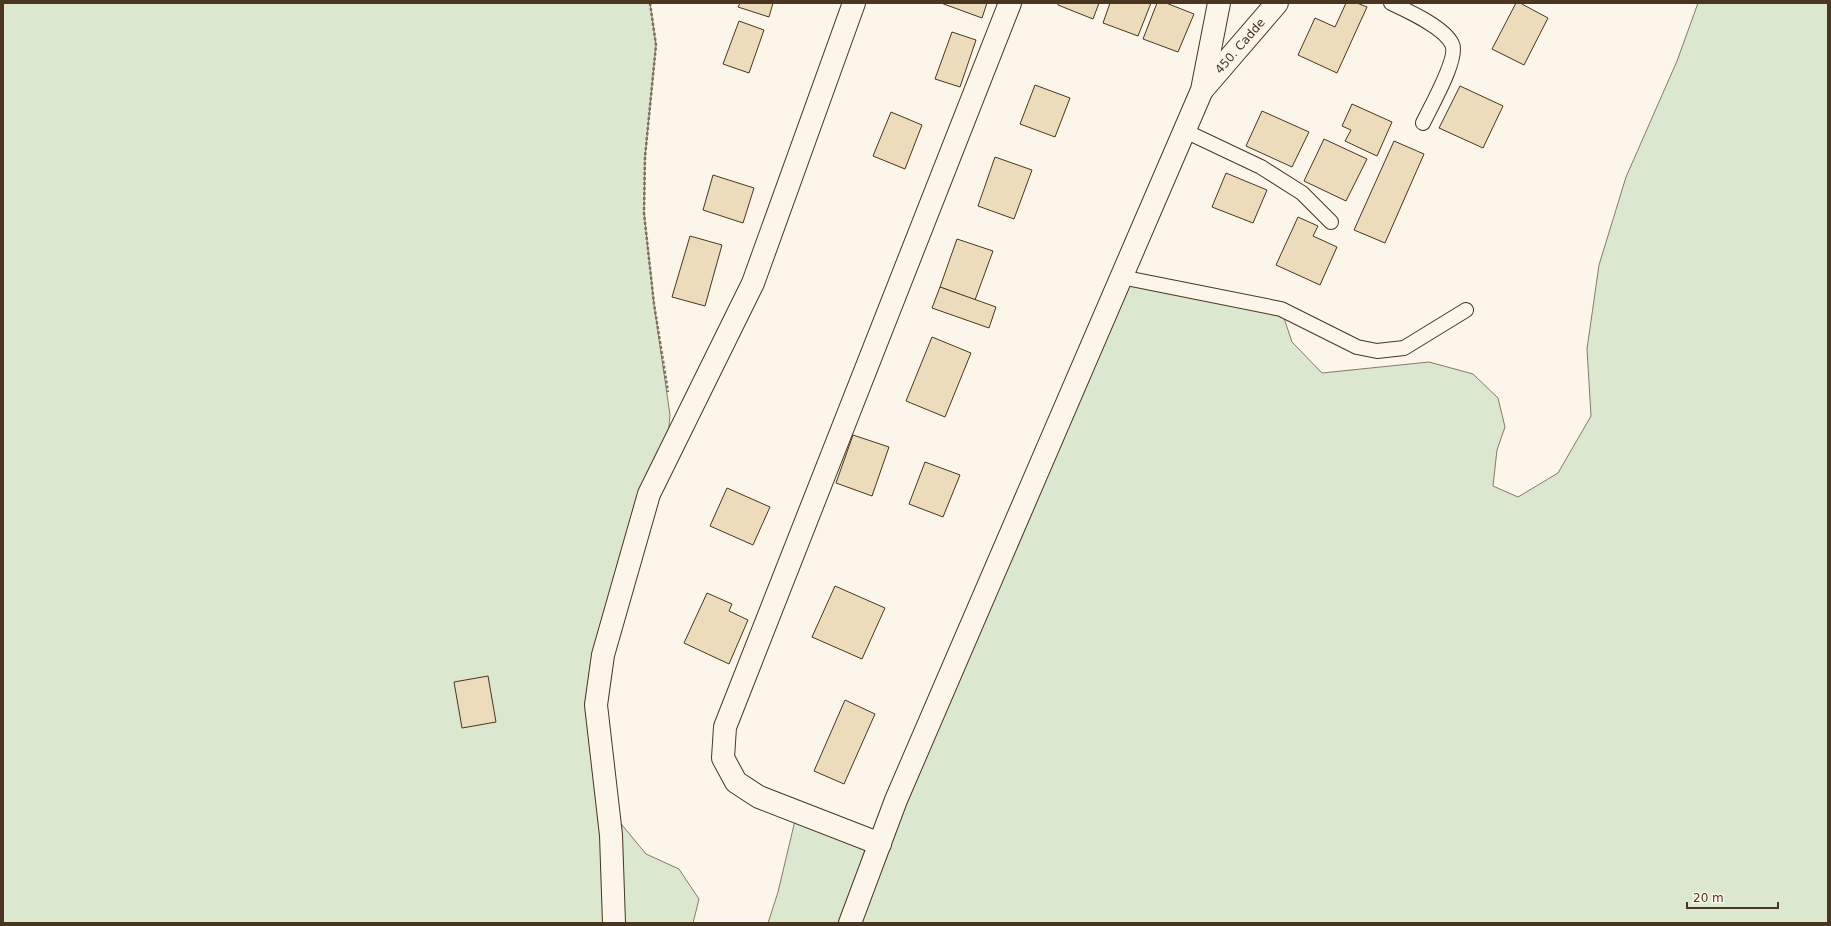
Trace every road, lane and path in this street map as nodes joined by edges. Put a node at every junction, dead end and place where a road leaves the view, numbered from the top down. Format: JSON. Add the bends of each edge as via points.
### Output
{"nodes":[{"id":1,"x":650,"y":3,"type":"edge"},
{"id":2,"x":854,"y":3,"type":"edge"},
{"id":3,"x":1010,"y":3,"type":"edge"},
{"id":4,"x":1219,"y":3,"type":"edge"},
{"id":5,"x":1277,"y":3,"type":"edge"},
{"id":6,"x":1391,"y":3,"type":"edge"},
{"id":7,"x":1202,"y":90,"type":"junction"},
{"id":8,"x":1423,"y":123,"type":"dead end"},
{"id":9,"x":1185,"y":131,"type":"junction"},
{"id":10,"x":1331,"y":222,"type":"dead end"},
{"id":11,"x":1121,"y":277,"type":"junction"},
{"id":12,"x":1466,"y":310,"type":"dead end"},
{"id":13,"x":669,"y":400,"type":"dead end"},
{"id":14,"x":880,"y":844,"type":"junction"},
{"id":15,"x":614,"y":923,"type":"edge"},
{"id":16,"x":850,"y":923,"type":"edge"}],
"edges":[{"from":1,"to":13,"type":"path","via":[[656,45],[646,149],[644,213],[654,304]]},
{"from":2,"to":15,"type":"street","via":[[753,283],[649,494],[603,655],[596,705],[611,835]]},
{"from":3,"to":14,"type":"street","via":[[725,727],[723,758],[736,782],[759,797]]},
{"from":4,"to":7,"type":"street"},
{"from":5,"to":7,"type":"street","name":"450. Cadde"},
{"from":6,"to":8,"type":"lane","via":[[1411,12],[1444,33],[1453,45],[1453,60]]},
{"from":7,"to":9,"type":"street"},
{"from":9,"to":10,"type":"lane","via":[[1261,167],[1302,193]]},
{"from":9,"to":11,"type":"street"},
{"from":11,"to":12,"type":"lane","via":[[1281,309],[1357,347],[1377,351],[1404,348]]},
{"from":11,"to":14,"type":"street","via":[[896,800]]},
{"from":14,"to":16,"type":"street"}]}
